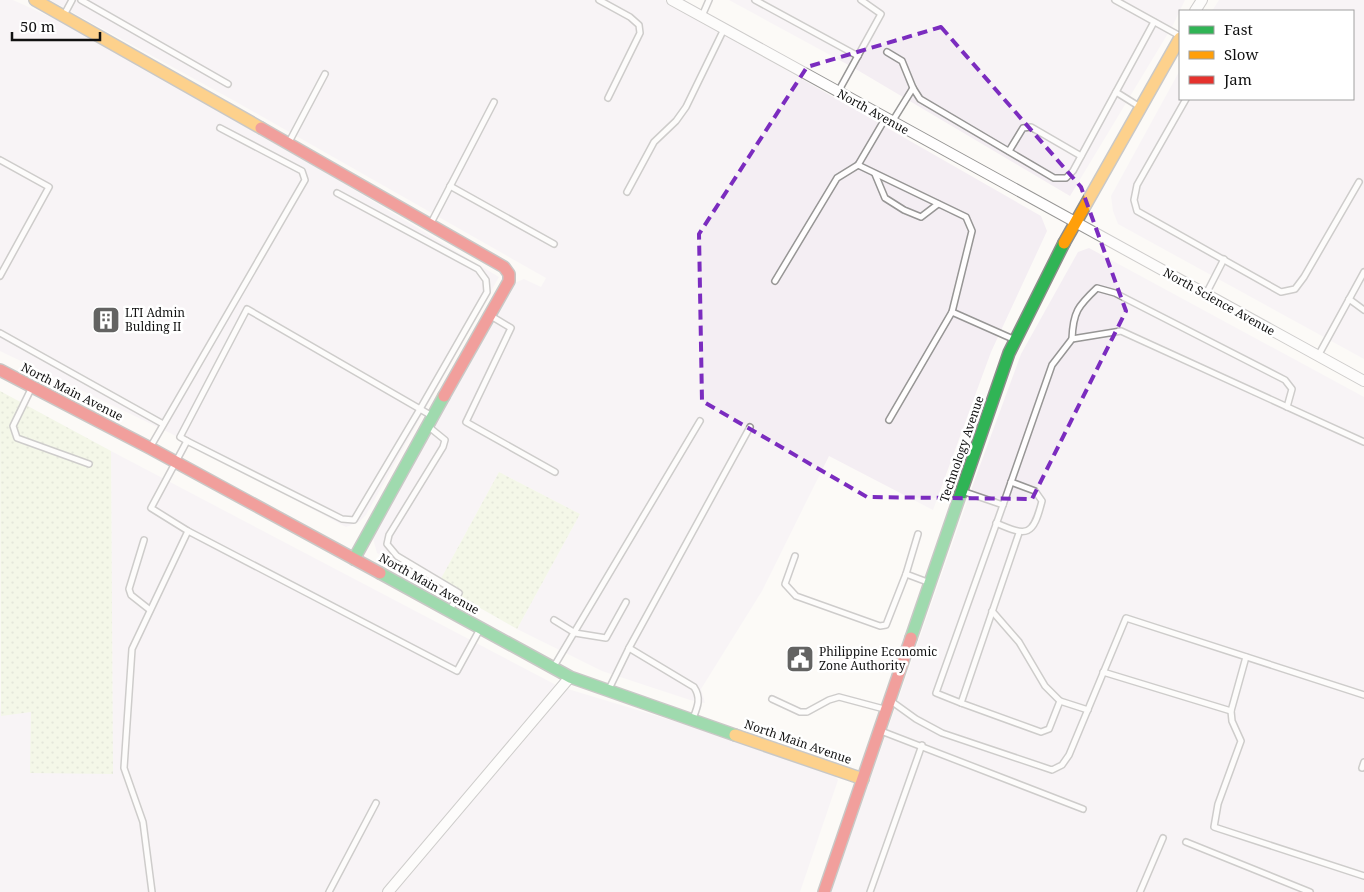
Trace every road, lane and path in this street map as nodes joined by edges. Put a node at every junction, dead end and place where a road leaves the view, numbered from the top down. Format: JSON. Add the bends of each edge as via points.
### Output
{"nodes":[{"id":1,"x":35,"y":0,"type":"edge"},
{"id":2,"x":72,"y":0,"type":"edge"},
{"id":3,"x":81,"y":0,"type":"edge"},
{"id":4,"x":599,"y":0,"type":"edge"},
{"id":5,"x":672,"y":0,"type":"edge"},
{"id":6,"x":709,"y":0,"type":"edge"},
{"id":7,"x":755,"y":0,"type":"edge"},
{"id":8,"x":860,"y":0,"type":"edge"},
{"id":9,"x":1115,"y":0,"type":"edge"},
{"id":10,"x":63,"y":16,"type":"junction"},
{"id":11,"x":702,"y":16,"type":"junction"},
{"id":12,"x":1154,"y":22,"type":"junction"},
{"id":13,"x":724,"y":29,"type":"junction"},
{"id":14,"x":1179,"y":36,"type":"edge"},
{"id":15,"x":1179,"y":39,"type":"edge"},
{"id":16,"x":887,"y":52,"type":"dead end"},
{"id":17,"x":858,"y":56,"type":"junction"},
{"id":18,"x":325,"y":74,"type":"dead end"},
{"id":19,"x":228,"y":84,"type":"dead end"},
{"id":20,"x":913,"y":88,"type":"junction"},
{"id":21,"x":1116,"y":92,"type":"junction"},
{"id":22,"x":837,"y":93,"type":"junction"},
{"id":23,"x":608,"y":98,"type":"dead end"},
{"id":24,"x":1185,"y":100,"type":"edge"},
{"id":25,"x":494,"y":102,"type":"dead end"},
{"id":26,"x":1140,"y":107,"type":"junction"},
{"id":27,"x":888,"y":120,"type":"junction"},
{"id":28,"x":220,"y":128,"type":"dead end"},
{"id":29,"x":288,"y":144,"type":"junction"},
{"id":30,"x":1009,"y":151,"type":"junction"},
{"id":31,"x":1081,"y":156,"type":"junction"},
{"id":32,"x":0,"y":160,"type":"edge"},
{"id":33,"x":858,"y":165,"type":"junction"},
{"id":34,"x":875,"y":173,"type":"junction"},
{"id":35,"x":1359,"y":182,"type":"dead end"},
{"id":36,"x":450,"y":186,"type":"junction"},
{"id":37,"x":627,"y":192,"type":"dead end"},
{"id":38,"x":337,"y":193,"type":"dead end"},
{"id":39,"x":938,"y":204,"type":"junction"},
{"id":40,"x":1074,"y":223,"type":"junction"},
{"id":41,"x":429,"y":225,"type":"junction"},
{"id":42,"x":554,"y":244,"type":"dead end"},
{"id":43,"x":1224,"y":259,"type":"junction"},
{"id":44,"x":1364,"y":272,"type":"edge"},
{"id":45,"x":0,"y":276,"type":"edge"},
{"id":46,"x":775,"y":280,"type":"dead end"},
{"id":47,"x":1206,"y":294,"type":"junction"},
{"id":48,"x":1349,"y":299,"type":"junction"},
{"id":49,"x":1364,"y":310,"type":"edge"},
{"id":50,"x":952,"y":312,"type":"junction"},
{"id":51,"x":489,"y":315,"type":"junction"},
{"id":52,"x":0,"y":333,"type":"edge"},
{"id":53,"x":1072,"y":339,"type":"junction"},
{"id":54,"x":1016,"y":340,"type":"junction"},
{"id":55,"x":1318,"y":356,"type":"junction"},
{"id":56,"x":0,"y":370,"type":"edge"},
{"id":57,"x":1364,"y":381,"type":"edge"},
{"id":58,"x":32,"y":387,"type":"junction"},
{"id":59,"x":1287,"y":407,"type":"junction"},
{"id":60,"x":420,"y":409,"type":"junction"},
{"id":61,"x":889,"y":420,"type":"dead end"},
{"id":62,"x":429,"y":421,"type":"junction"},
{"id":63,"x":700,"y":421,"type":"dead end"},
{"id":64,"x":163,"y":424,"type":"junction"},
{"id":65,"x":750,"y":428,"type":"dead end"},
{"id":66,"x":187,"y":441,"type":"junction"},
{"id":67,"x":1364,"y":442,"type":"edge"},
{"id":68,"x":150,"y":448,"type":"junction"},
{"id":69,"x":175,"y":462,"type":"junction"},
{"id":70,"x":89,"y":464,"type":"dead end"},
{"id":71,"x":555,"y":472,"type":"dead end"},
{"id":72,"x":1011,"y":482,"type":"junction"},
{"id":73,"x":962,"y":491,"type":"junction"},
{"id":74,"x":1003,"y":505,"type":"junction"},
{"id":75,"x":996,"y":523,"type":"junction"},
{"id":76,"x":188,"y":531,"type":"junction"},
{"id":77,"x":1018,"y":533,"type":"junction"},
{"id":78,"x":918,"y":534,"type":"dead end"},
{"id":79,"x":144,"y":540,"type":"dead end"},
{"id":80,"x":795,"y":556,"type":"dead end"},
{"id":81,"x":354,"y":559,"type":"junction"},
{"id":82,"x":906,"y":574,"type":"junction"},
{"id":83,"x":930,"y":583,"type":"junction"},
{"id":84,"x":626,"y":602,"type":"dead end"},
{"id":85,"x":150,"y":610,"type":"junction"},
{"id":86,"x":992,"y":611,"type":"junction"},
{"id":87,"x":450,"y":612,"type":"junction"},
{"id":88,"x":554,"y":620,"type":"dead end"},
{"id":89,"x":480,"y":628,"type":"junction"},
{"id":90,"x":575,"y":633,"type":"junction"},
{"id":91,"x":629,"y":648,"type":"junction"},
{"id":92,"x":1246,"y":657,"type":"junction"},
{"id":93,"x":553,"y":668,"type":"junction"},
{"id":94,"x":1103,"y":672,"type":"junction"},
{"id":95,"x":570,"y":677,"type":"junction"},
{"id":96,"x":608,"y":692,"type":"junction"},
{"id":97,"x":1364,"y":695,"type":"edge"},
{"id":98,"x":772,"y":699,"type":"dead end"},
{"id":99,"x":1060,"y":701,"type":"junction"},
{"id":100,"x":961,"y":703,"type":"junction"},
{"id":101,"x":889,"y":705,"type":"junction"},
{"id":102,"x":1088,"y":710,"type":"junction"},
{"id":103,"x":1231,"y":712,"type":"junction"},
{"id":104,"x":692,"y":721,"type":"junction"},
{"id":105,"x":880,"y":730,"type":"junction"},
{"id":106,"x":922,"y":745,"type":"junction"},
{"id":107,"x":1364,"y":762,"type":"edge"},
{"id":108,"x":1362,"y":768,"type":"dead end"},
{"id":109,"x":863,"y":779,"type":"junction"},
{"id":110,"x":376,"y":803,"type":"dead end"},
{"id":111,"x":1082,"y":809,"type":"dead end"},
{"id":112,"x":1163,"y":838,"type":"dead end"},
{"id":113,"x":1186,"y":842,"type":"dead end"},
{"id":114,"x":1364,"y":876,"type":"edge"},
{"id":115,"x":152,"y":892,"type":"edge"},
{"id":116,"x":328,"y":892,"type":"edge"},
{"id":117,"x":388,"y":892,"type":"edge"},
{"id":118,"x":824,"y":892,"type":"edge"},
{"id":119,"x":870,"y":892,"type":"edge"},
{"id":120,"x":1140,"y":892,"type":"edge"},
{"id":121,"x":1310,"y":892,"type":"edge"}],
"edges":[{"from":1,"to":10,"type":"street"},
{"from":2,"to":10,"type":"lane"},
{"from":3,"to":19,"type":"lane"},
{"from":4,"to":23,"type":"lane","via":[[630,17],[639,25],[640,34]]},
{"from":5,"to":11,"type":"street","name":"North Avenue"},
{"from":6,"to":11,"type":"lane"},
{"from":7,"to":17,"type":"lane"},
{"from":8,"to":17,"type":"lane","via":[[881,14]]},
{"from":9,"to":12,"type":"lane"},
{"from":10,"to":29,"type":"street"},
{"from":11,"to":13,"type":"street","name":"North Avenue"},
{"from":12,"to":14,"type":"lane"},
{"from":12,"to":21,"type":"lane"},
{"from":13,"to":22,"type":"street","name":"North Avenue"},
{"from":13,"to":37,"type":"lane","via":[[686,107],[654,142]]},
{"from":15,"to":26,"type":"street","name":"Technology Avenue"},
{"from":16,"to":20,"type":"lane","via":[[902,61]]},
{"from":17,"to":22,"type":"lane"},
{"from":18,"to":29,"type":"lane"},
{"from":20,"to":27,"type":"lane"},
{"from":20,"to":30,"type":"lane","via":[[920,99]]},
{"from":21,"to":26,"type":"lane"},
{"from":21,"to":31,"type":"lane"},
{"from":22,"to":27,"type":"street","name":"North Avenue"},
{"from":24,"to":43,"type":"lane","via":[[1137,185],[1134,200],[1137,210]]},
{"from":25,"to":36,"type":"lane"},
{"from":26,"to":40,"type":"street","name":"Technology Avenue"},
{"from":27,"to":33,"type":"lane"},
{"from":27,"to":40,"type":"street","name":"North Avenue"},
{"from":28,"to":64,"type":"lane","via":[[302,171],[305,180]]},
{"from":29,"to":41,"type":"street"},
{"from":30,"to":31,"type":"lane","via":[[1054,178],[1066,178]]},
{"from":30,"to":31,"type":"lane","via":[[1023,128],[1031,127]]},
{"from":32,"to":45,"type":"lane","via":[[49,187]]},
{"from":33,"to":34,"type":"lane"},
{"from":33,"to":46,"type":"lane","via":[[837,178]]},
{"from":34,"to":39,"type":"lane"},
{"from":34,"to":39,"type":"lane","via":[[885,198],[904,210],[921,217]]},
{"from":35,"to":43,"type":"lane","via":[[1295,289],[1281,292]]},
{"from":36,"to":41,"type":"lane"},
{"from":36,"to":42,"type":"lane"},
{"from":38,"to":60,"type":"lane","via":[[478,269],[486,280],[487,292]]},
{"from":39,"to":50,"type":"lane","via":[[966,217],[972,231]]},
{"from":40,"to":47,"type":"street","name":"North Science Avenue"},
{"from":40,"to":54,"type":"street","name":"Technology Avenue"},
{"from":41,"to":51,"type":"street","via":[[504,267],[509,274],[509,281]]},
{"from":43,"to":47,"type":"lane"},
{"from":44,"to":48,"type":"lane"},
{"from":47,"to":55,"type":"street","name":"North Science Avenue"},
{"from":48,"to":49,"type":"lane"},
{"from":48,"to":55,"type":"lane"},
{"from":50,"to":54,"type":"lane"},
{"from":50,"to":61,"type":"lane"},
{"from":51,"to":62,"type":"street"},
{"from":51,"to":71,"type":"lane","via":[[512,328],[466,422]]},
{"from":52,"to":64,"type":"lane"},
{"from":53,"to":59,"type":"lane","via":[[1121,331]]},
{"from":53,"to":59,"type":"lane","via":[[1073,319],[1080,304],[1097,288],[1114,292],[1285,380],[1292,389]]},
{"from":53,"to":72,"type":"lane","via":[[1052,365]]},
{"from":54,"to":73,"type":"street","name":"Technology Avenue"},
{"from":55,"to":57,"type":"street","name":"North Science Avenue"},
{"from":56,"to":58,"type":"street","name":"North Main Avenue"},
{"from":58,"to":68,"type":"street","name":"North Main Avenue"},
{"from":58,"to":70,"type":"lane","via":[[13,426],[17,438]]},
{"from":59,"to":67,"type":"lane"},
{"from":60,"to":62,"type":"lane"},
{"from":60,"to":66,"type":"lane","via":[[354,520],[342,519]]},
{"from":60,"to":66,"type":"lane","via":[[247,309],[180,437]]},
{"from":62,"to":81,"type":"street"},
{"from":62,"to":87,"type":"lane","via":[[445,440],[443,447],[389,535],[387,544],[397,556],[458,593]]},
{"from":63,"to":90,"type":"lane"},
{"from":64,"to":68,"type":"lane"},
{"from":65,"to":91,"type":"lane"},
{"from":66,"to":69,"type":"lane"},
{"from":68,"to":69,"type":"street","name":"North Main Avenue"},
{"from":69,"to":76,"type":"lane","via":[[151,508]]},
{"from":69,"to":81,"type":"street","name":"North Main Avenue"},
{"from":72,"to":74,"type":"lane"},
{"from":72,"to":77,"type":"lane","via":[[1035,490],[1042,501],[1037,520],[1028,531]]},
{"from":73,"to":74,"type":"lane"},
{"from":73,"to":83,"type":"street","name":"Technology Avenue"},
{"from":74,"to":75,"type":"lane"},
{"from":75,"to":77,"type":"lane"},
{"from":75,"to":100,"type":"lane","via":[[936,693]]},
{"from":76,"to":85,"type":"lane"},
{"from":76,"to":89,"type":"lane","via":[[457,671]]},
{"from":77,"to":86,"type":"lane"},
{"from":78,"to":82,"type":"lane"},
{"from":79,"to":85,"type":"lane","via":[[129,589],[131,595]]},
{"from":80,"to":82,"type":"lane","via":[[785,584],[796,596],[880,626],[886,626],[889,620]]},
{"from":81,"to":87,"type":"street","name":"North Main Avenue"},
{"from":82,"to":83,"type":"lane"},
{"from":83,"to":101,"type":"street","name":"Technology Avenue"},
{"from":84,"to":90,"type":"lane","via":[[606,638]]},
{"from":85,"to":115,"type":"lane","via":[[132,649],[124,768],[143,822]]},
{"from":86,"to":99,"type":"lane","via":[[1019,642],[1045,686]]},
{"from":86,"to":100,"type":"lane"},
{"from":87,"to":89,"type":"street","name":"North Main Avenue"},
{"from":88,"to":90,"type":"lane"},
{"from":89,"to":93,"type":"street","name":"North Main Avenue"},
{"from":90,"to":93,"type":"lane"},
{"from":91,"to":96,"type":"lane"},
{"from":91,"to":104,"type":"lane","via":[[694,687],[699,694],[699,704]]},
{"from":92,"to":94,"type":"lane","via":[[1126,618]]},
{"from":92,"to":97,"type":"lane"},
{"from":92,"to":103,"type":"lane"},
{"from":93,"to":95,"type":"street","name":"North Main Avenue"},
{"from":94,"to":102,"type":"lane"},
{"from":94,"to":103,"type":"lane"},
{"from":95,"to":96,"type":"street","name":"North Main Avenue"},
{"from":95,"to":117,"type":"street"},
{"from":96,"to":104,"type":"street","name":"North Main Avenue"},
{"from":98,"to":101,"type":"lane","via":[[800,712],[807,712],[839,697]]},
{"from":99,"to":100,"type":"lane","via":[[1049,728],[1041,732]]},
{"from":99,"to":102,"type":"lane"},
{"from":101,"to":102,"type":"lane","via":[[942,733],[1052,770],[1069,756]]},
{"from":101,"to":105,"type":"street","name":"Technology Avenue"},
{"from":103,"to":114,"type":"lane","via":[[1240,741],[1218,804],[1214,827]]},
{"from":104,"to":109,"type":"street","name":"North Main Avenue"},
{"from":105,"to":106,"type":"lane"},
{"from":105,"to":109,"type":"street","name":"Technology Avenue"},
{"from":106,"to":111,"type":"lane"},
{"from":106,"to":119,"type":"lane"},
{"from":107,"to":108,"type":"lane"},
{"from":109,"to":118,"type":"street","name":"Technology Avenue"},
{"from":110,"to":116,"type":"lane"},
{"from":112,"to":120,"type":"lane"},
{"from":113,"to":121,"type":"lane"}]}
